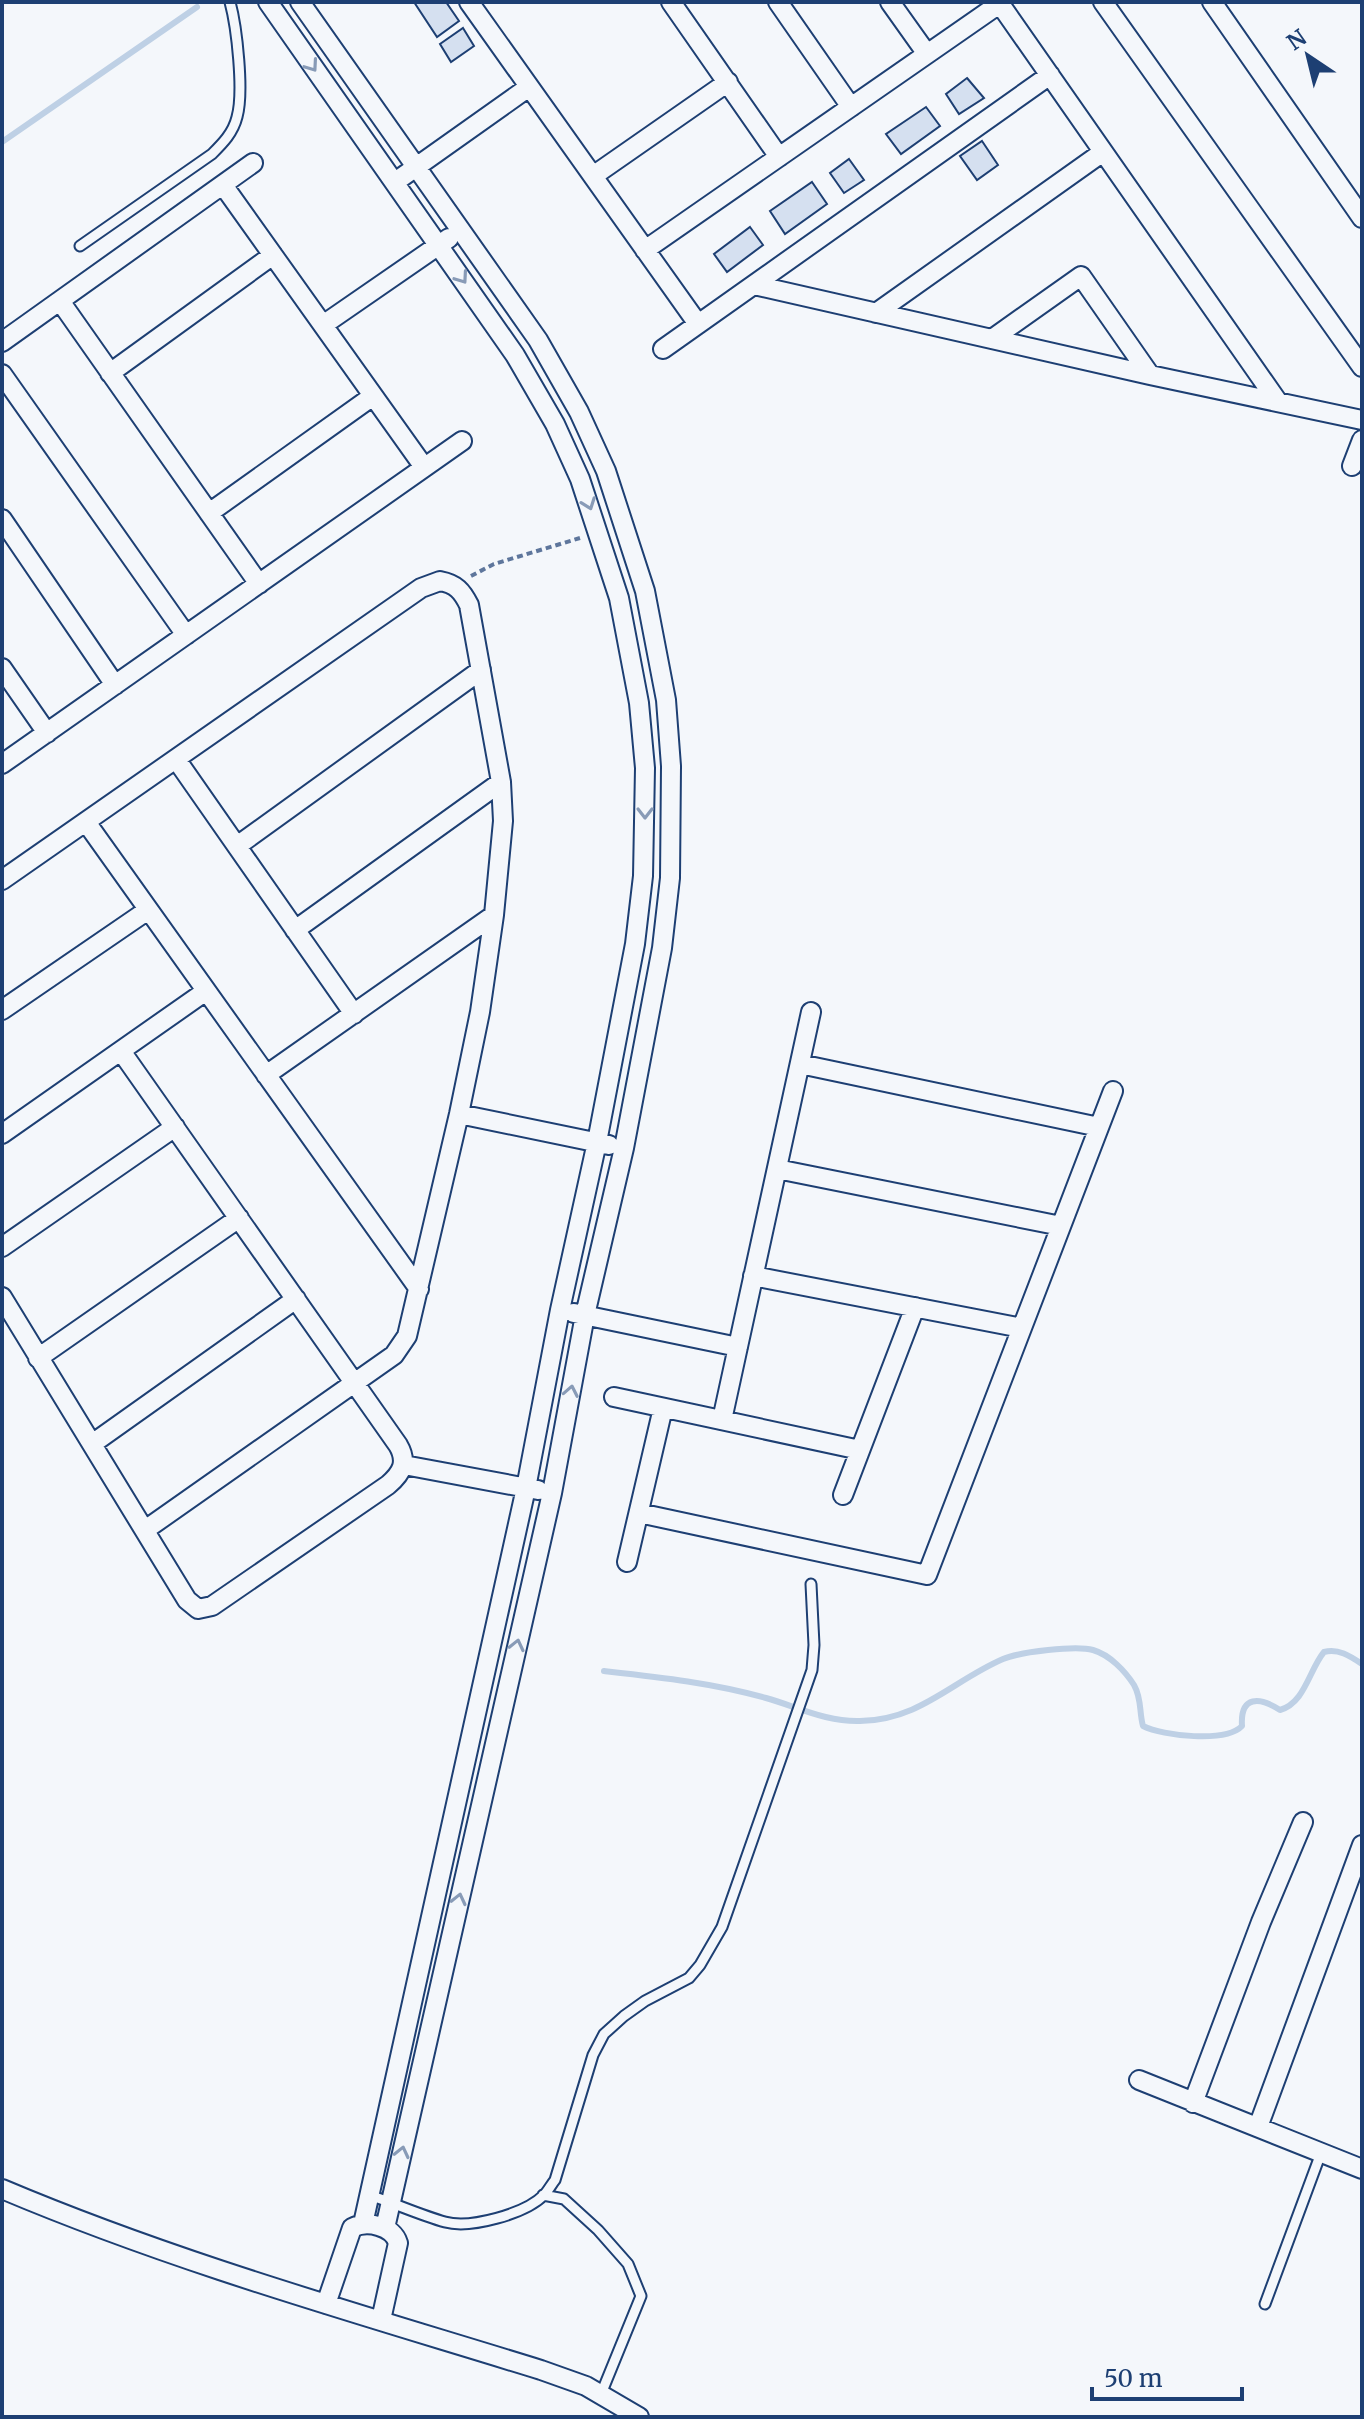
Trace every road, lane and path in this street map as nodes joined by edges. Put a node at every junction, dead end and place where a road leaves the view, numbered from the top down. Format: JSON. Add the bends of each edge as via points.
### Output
{"nodes":[{"id":1,"x":230,"y":2,"type":"edge"},
{"id":2,"x":268,"y":2,"type":"edge"},
{"id":3,"x":300,"y":2,"type":"edge"},
{"id":4,"x":671,"y":2,"type":"edge"},
{"id":5,"x":778,"y":2,"type":"edge"},
{"id":6,"x":890,"y":2,"type":"edge"},
{"id":7,"x":1103,"y":2,"type":"edge"},
{"id":8,"x":1212,"y":2,"type":"edge"},
{"id":9,"x":475,"y":3,"type":"edge"},
{"id":10,"x":1001,"y":3,"type":"edge"},
{"id":11,"x":927,"y":54,"type":"junction"},
{"id":12,"x":1050,"y":75,"type":"junction"},
{"id":13,"x":728,"y":82,"type":"junction"},
{"id":14,"x":529,"y":87,"type":"junction"},
{"id":15,"x":851,"y":107,"type":"junction"},
{"id":16,"x":1103,"y":152,"type":"junction"},
{"id":17,"x":779,"y":157,"type":"junction"},
{"id":18,"x":253,"y":163,"type":"dead end"},
{"id":19,"x":416,"y":167,"type":"junction"},
{"id":20,"x":593,"y":176,"type":"junction"},
{"id":21,"x":395,"y":182,"type":"junction"},
{"id":22,"x":223,"y":185,"type":"junction"},
{"id":23,"x":1362,"y":218,"type":"edge"},
{"id":24,"x":461,"y":229,"type":"junction"},
{"id":25,"x":439,"y":245,"type":"junction"},
{"id":26,"x":80,"y":246,"type":"dead end"},
{"id":27,"x":645,"y":250,"type":"junction"},
{"id":28,"x":273,"y":255,"type":"junction"},
{"id":29,"x":754,"y":285,"type":"junction"},
{"id":30,"x":60,"y":301,"type":"junction"},
{"id":31,"x":876,"y":313,"type":"junction"},
{"id":32,"x":698,"y":324,"type":"junction"},
{"id":33,"x":323,"y":325,"type":"junction"},
{"id":34,"x":992,"y":339,"type":"junction"},
{"id":35,"x":2,"y":342,"type":"edge"},
{"id":36,"x":663,"y":349,"type":"dead end"},
{"id":37,"x":1362,"y":367,"type":"edge"},
{"id":38,"x":110,"y":373,"type":"junction"},
{"id":39,"x":2,"y":374,"type":"edge"},
{"id":40,"x":1150,"y":375,"type":"junction"},
{"id":41,"x":373,"y":396,"type":"junction"},
{"id":42,"x":1278,"y":402,"type":"junction"},
{"id":43,"x":1362,"y":420,"type":"edge"},
{"id":44,"x":1362,"y":440,"type":"edge"},
{"id":45,"x":462,"y":441,"type":"dead end"},
{"id":46,"x":1352,"y":466,"type":"dead end"},
{"id":47,"x":424,"y":467,"type":"junction"},
{"id":48,"x":209,"y":513,"type":"junction"},
{"id":49,"x":2,"y":519,"type":"edge"},
{"id":50,"x":625,"y":525,"type":"junction"},
{"id":51,"x":599,"y":533,"type":"junction"},
{"id":52,"x":259,"y":584,"type":"junction"},
{"id":53,"x":457,"y":587,"type":"junction"},
{"id":54,"x":186,"y":635,"type":"junction"},
{"id":55,"x":2,"y":668,"type":"edge"},
{"id":56,"x":481,"y":670,"type":"junction"},
{"id":57,"x":115,"y":685,"type":"junction"},
{"id":58,"x":47,"y":733,"type":"junction"},
{"id":59,"x":176,"y":759,"type":"junction"},
{"id":60,"x":2,"y":764,"type":"edge"},
{"id":61,"x":671,"y":766,"type":"junction"},
{"id":62,"x":645,"y":768,"type":"junction"},
{"id":63,"x":501,"y":782,"type":"junction"},
{"id":64,"x":86,"y":822,"type":"junction"},
{"id":65,"x":237,"y":846,"type":"junction"},
{"id":66,"x":2,"y":880,"type":"edge"},
{"id":67,"x":148,"y":910,"type":"junction"},
{"id":68,"x":494,"y":915,"type":"junction"},
{"id":69,"x":295,"y":930,"type":"junction"},
{"id":70,"x":206,"y":991,"type":"junction"},
{"id":71,"x":2,"y":1010,"type":"edge"},
{"id":72,"x":811,"y":1012,"type":"dead end"},
{"id":73,"x":354,"y":1014,"type":"junction"},
{"id":74,"x":121,"y":1051,"type":"junction"},
{"id":75,"x":800,"y":1064,"type":"junction"},
{"id":76,"x":266,"y":1075,"type":"junction"},
{"id":77,"x":1113,"y":1091,"type":"dead end"},
{"id":78,"x":459,"y":1114,"type":"junction"},
{"id":79,"x":175,"y":1127,"type":"junction"},
{"id":80,"x":1099,"y":1127,"type":"junction"},
{"id":81,"x":2,"y":1134,"type":"edge"},
{"id":82,"x":597,"y":1142,"type":"junction"},
{"id":83,"x":624,"y":1148,"type":"junction"},
{"id":84,"x":777,"y":1169,"type":"junction"},
{"id":85,"x":239,"y":1218,"type":"junction"},
{"id":86,"x":1061,"y":1226,"type":"junction"},
{"id":87,"x":2,"y":1247,"type":"edge"},
{"id":88,"x":753,"y":1276,"type":"junction"},
{"id":89,"x":419,"y":1289,"type":"junction"},
{"id":90,"x":2,"y":1297,"type":"edge"},
{"id":91,"x":296,"y":1299,"type":"junction"},
{"id":92,"x":915,"y":1307,"type":"junction"},
{"id":93,"x":560,"y":1310,"type":"junction"},
{"id":94,"x":585,"y":1315,"type":"junction"},
{"id":95,"x":1022,"y":1328,"type":"junction"},
{"id":96,"x":738,"y":1347,"type":"junction"},
{"id":97,"x":38,"y":1358,"type":"junction"},
{"id":98,"x":354,"y":1383,"type":"junction"},
{"id":99,"x":614,"y":1397,"type":"dead end"},
{"id":100,"x":663,"y":1408,"type":"junction"},
{"id":101,"x":722,"y":1420,"type":"junction"},
{"id":102,"x":92,"y":1444,"type":"junction"},
{"id":103,"x":860,"y":1450,"type":"junction"},
{"id":104,"x":404,"y":1465,"type":"junction"},
{"id":105,"x":526,"y":1488,"type":"junction"},
{"id":106,"x":552,"y":1493,"type":"junction"},
{"id":107,"x":843,"y":1495,"type":"dead end"},
{"id":108,"x":639,"y":1513,"type":"junction"},
{"id":109,"x":145,"y":1530,"type":"junction"},
{"id":110,"x":627,"y":1562,"type":"dead end"},
{"id":111,"x":811,"y":1584,"type":"dead end"},
{"id":112,"x":1303,"y":1822,"type":"dead end"},
{"id":113,"x":1362,"y":1845,"type":"edge"},
{"id":114,"x":1139,"y":2080,"type":"dead end"},
{"id":115,"x":1193,"y":2103,"type":"junction"},
{"id":116,"x":1258,"y":2127,"type":"junction"},
{"id":117,"x":1321,"y":2153,"type":"junction"},
{"id":118,"x":1362,"y":2169,"type":"edge"},
{"id":119,"x":369,"y":2195,"type":"junction"},
{"id":120,"x":543,"y":2195,"type":"junction"},
{"id":121,"x":7,"y":2197,"type":"edge"},
{"id":122,"x":391,"y":2202,"type":"junction"},
{"id":123,"x":363,"y":2224,"type":"junction"},
{"id":124,"x":385,"y":2228,"type":"junction"},
{"id":125,"x":326,"y":2304,"type":"junction"},
{"id":126,"x":1265,"y":2304,"type":"dead end"},
{"id":127,"x":381,"y":2320,"type":"junction"},
{"id":128,"x":601,"y":2394,"type":"junction"},
{"id":129,"x":627,"y":2414,"type":"edge"}],
"edges":[{"from":1,"to":26,"type":"lane","via":[[240,100],[228,139]]},
{"from":2,"to":21,"type":"street","one_way":true},
{"from":3,"to":19,"type":"street"},
{"from":4,"to":13,"type":"street"},
{"from":5,"to":15,"type":"street"},
{"from":6,"to":11,"type":"street"},
{"from":7,"to":37,"type":"street"},
{"from":8,"to":23,"type":"street"},
{"from":9,"to":14,"type":"street"},
{"from":10,"to":11,"type":"street"},
{"from":10,"to":12,"type":"street"},
{"from":11,"to":15,"type":"street"},
{"from":12,"to":16,"type":"street"},
{"from":12,"to":29,"type":"street"},
{"from":13,"to":17,"type":"street"},
{"from":13,"to":20,"type":"street"},
{"from":14,"to":19,"type":"street"},
{"from":14,"to":20,"type":"street"},
{"from":15,"to":17,"type":"street"},
{"from":16,"to":31,"type":"street"},
{"from":16,"to":42,"type":"street"},
{"from":17,"to":27,"type":"street"},
{"from":18,"to":22,"type":"street"},
{"from":19,"to":21,"type":"street"},
{"from":19,"to":24,"type":"street"},
{"from":20,"to":27,"type":"street"},
{"from":21,"to":25,"type":"street"},
{"from":22,"to":28,"type":"street"},
{"from":22,"to":30,"type":"street"},
{"from":24,"to":25,"type":"street"},
{"from":24,"to":50,"type":"street","via":[[564,384],[606,471]]},
{"from":25,"to":33,"type":"street"},
{"from":25,"to":51,"type":"street","one_way":true,"via":[[541,397]]},
{"from":27,"to":32,"type":"street"},
{"from":28,"to":33,"type":"street"},
{"from":28,"to":38,"type":"street"},
{"from":29,"to":31,"type":"street"},
{"from":29,"to":32,"type":"street"},
{"from":30,"to":35,"type":"street"},
{"from":30,"to":38,"type":"street"},
{"from":31,"to":34,"type":"street"},
{"from":32,"to":36,"type":"street"},
{"from":33,"to":41,"type":"street"},
{"from":34,"to":40,"type":"street"},
{"from":34,"to":40,"type":"street","via":[[1081,276]]},
{"from":38,"to":48,"type":"street"},
{"from":39,"to":54,"type":"street"},
{"from":40,"to":42,"type":"street"},
{"from":41,"to":47,"type":"street"},
{"from":41,"to":48,"type":"street"},
{"from":42,"to":43,"type":"street"},
{"from":44,"to":46,"type":"street"},
{"from":45,"to":47,"type":"street"},
{"from":47,"to":52,"type":"street"},
{"from":48,"to":52,"type":"street"},
{"from":49,"to":57,"type":"street"},
{"from":50,"to":51,"type":"street"},
{"from":50,"to":61,"type":"street","via":[[657,645]]},
{"from":51,"to":53,"type":"path","via":[[494,564]]},
{"from":51,"to":62,"type":"street","via":[[631,650]]},
{"from":52,"to":54,"type":"street"},
{"from":53,"to":56,"type":"street","via":[[469,605]]},
{"from":53,"to":59,"type":"street","via":[[440,581],[421,588]]},
{"from":54,"to":57,"type":"street"},
{"from":55,"to":58,"type":"street"},
{"from":56,"to":63,"type":"street"},
{"from":56,"to":65,"type":"street"},
{"from":57,"to":58,"type":"street"},
{"from":58,"to":60,"type":"street"},
{"from":59,"to":64,"type":"street"},
{"from":59,"to":65,"type":"street"},
{"from":61,"to":62,"type":"street"},
{"from":61,"to":83,"type":"street","via":[[670,878]]},
{"from":62,"to":82,"type":"street","one_way":true,"via":[[637,930]]},
{"from":63,"to":68,"type":"street","via":[[503,821]]},
{"from":63,"to":69,"type":"street"},
{"from":64,"to":66,"type":"street"},
{"from":64,"to":67,"type":"street"},
{"from":65,"to":69,"type":"street"},
{"from":67,"to":70,"type":"street"},
{"from":67,"to":71,"type":"street"},
{"from":68,"to":73,"type":"street"},
{"from":68,"to":78,"type":"street"},
{"from":69,"to":73,"type":"street"},
{"from":70,"to":74,"type":"street"},
{"from":70,"to":76,"type":"street"},
{"from":72,"to":75,"type":"street"},
{"from":73,"to":76,"type":"street"},
{"from":74,"to":79,"type":"street"},
{"from":74,"to":81,"type":"street"},
{"from":75,"to":80,"type":"street"},
{"from":75,"to":84,"type":"street"},
{"from":76,"to":89,"type":"street"},
{"from":77,"to":80,"type":"street"},
{"from":78,"to":82,"type":"street"},
{"from":78,"to":89,"type":"street"},
{"from":79,"to":85,"type":"street"},
{"from":79,"to":87,"type":"street"},
{"from":80,"to":86,"type":"street"},
{"from":82,"to":83,"type":"street"},
{"from":82,"to":93,"type":"street"},
{"from":83,"to":94,"type":"street"},
{"from":84,"to":86,"type":"street"},
{"from":84,"to":88,"type":"street"},
{"from":85,"to":91,"type":"street"},
{"from":85,"to":97,"type":"street"},
{"from":86,"to":95,"type":"street"},
{"from":88,"to":92,"type":"street"},
{"from":88,"to":96,"type":"street"},
{"from":89,"to":98,"type":"street","via":[[403,1343]]},
{"from":90,"to":97,"type":"street"},
{"from":91,"to":98,"type":"street"},
{"from":91,"to":102,"type":"street"},
{"from":92,"to":95,"type":"street"},
{"from":92,"to":103,"type":"street"},
{"from":93,"to":94,"type":"street"},
{"from":93,"to":105,"type":"street"},
{"from":94,"to":96,"type":"street"},
{"from":106,"to":94,"type":"street","one_way":true},
{"from":95,"to":108,"type":"street","via":[[927,1575]]},
{"from":96,"to":101,"type":"street"},
{"from":97,"to":102,"type":"street"},
{"from":98,"to":104,"type":"street","via":[[402,1452]]},
{"from":98,"to":109,"type":"street"},
{"from":99,"to":100,"type":"street"},
{"from":100,"to":101,"type":"street"},
{"from":100,"to":108,"type":"street"},
{"from":101,"to":103,"type":"street"},
{"from":102,"to":109,"type":"street"},
{"from":103,"to":107,"type":"street"},
{"from":104,"to":105,"type":"street"},
{"from":104,"to":109,"type":"street","via":[[388,1485],[203,1610],[187,1600]]},
{"from":105,"to":106,"type":"street"},
{"from":105,"to":119,"type":"street"},
{"from":122,"to":106,"type":"street","one_way":true},
{"from":108,"to":110,"type":"street"},
{"from":111,"to":120,"type":"lane","via":[[812,1670],[722,1927],[689,1978],[645,2001],[604,2034],[555,2180]]},
{"from":112,"to":115,"type":"street"},
{"from":113,"to":116,"type":"street"},
{"from":114,"to":115,"type":"street"},
{"from":115,"to":116,"type":"street"},
{"from":116,"to":117,"type":"street"},
{"from":117,"to":118,"type":"street"},
{"from":117,"to":126,"type":"lane"},
{"from":119,"to":122,"type":"lane"},
{"from":119,"to":123,"type":"street"},
{"from":120,"to":122,"type":"lane","via":[[505,2216],[462,2224]]},
{"from":120,"to":128,"type":"lane","via":[[564,2199],[598,2230],[628,2264],[641,2296]]},
{"from":121,"to":125,"type":"street"},
{"from":122,"to":124,"type":"street"},
{"from":123,"to":124,"type":"street"},
{"from":123,"to":125,"type":"street","via":[[350,2231]]},
{"from":124,"to":127,"type":"street","via":[[398,2243]]},
{"from":125,"to":127,"type":"street"},
{"from":127,"to":128,"type":"street"},
{"from":128,"to":129,"type":"street"}]}
